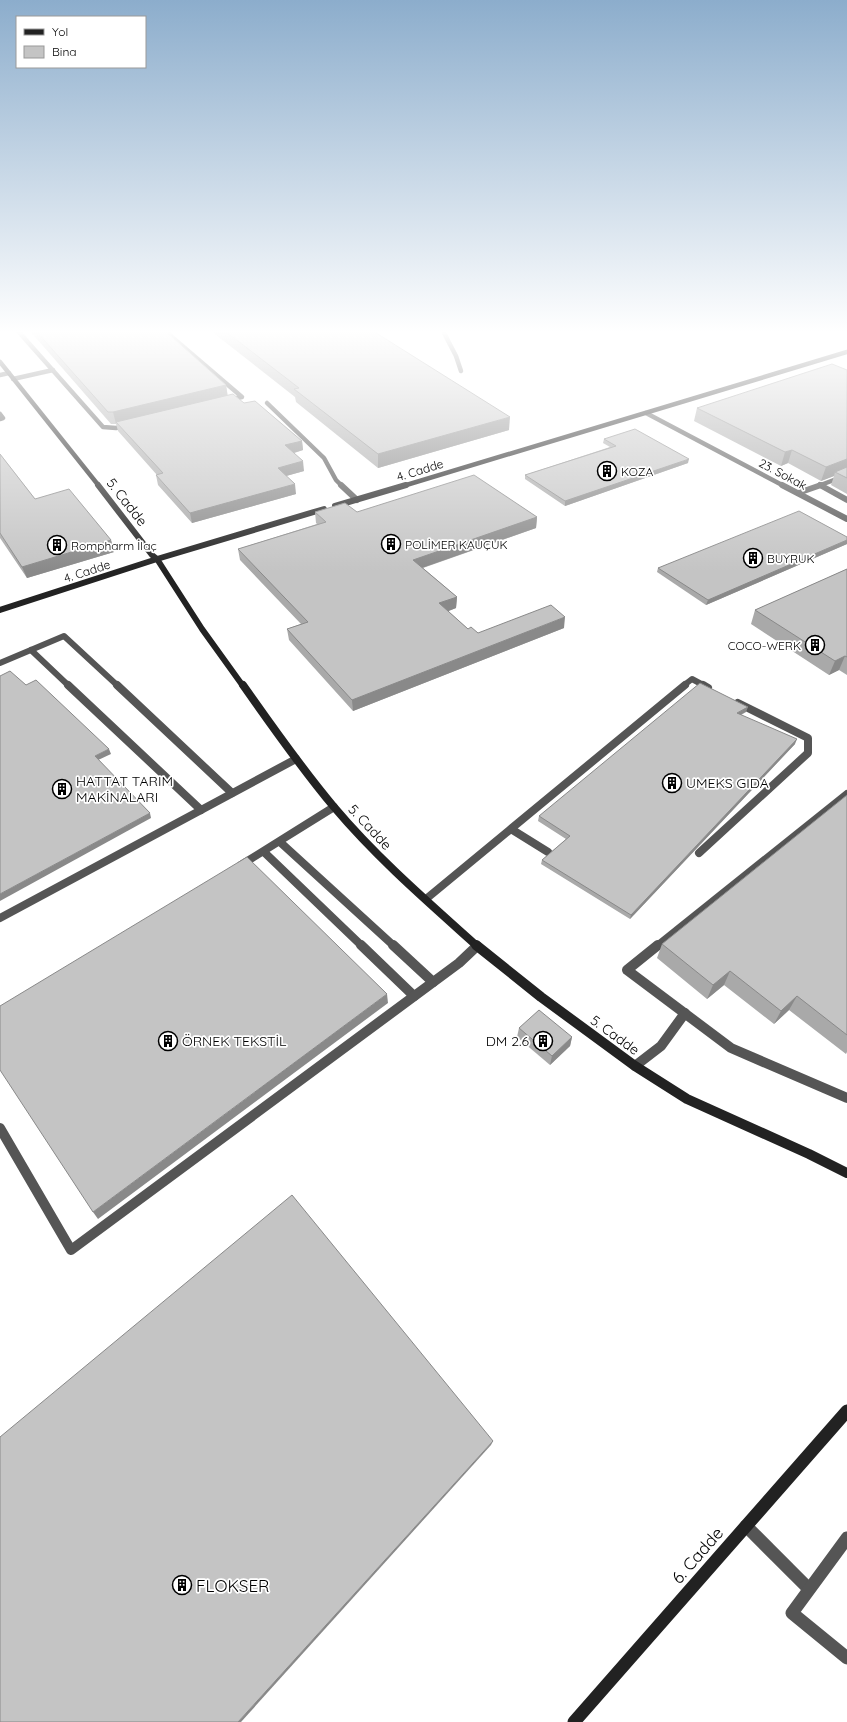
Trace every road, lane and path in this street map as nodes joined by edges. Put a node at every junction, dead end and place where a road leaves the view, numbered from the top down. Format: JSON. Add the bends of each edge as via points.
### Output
{"nodes":[{"id":1,"x":39,"y":411,"type":"edge"},
{"id":2,"x":90,"y":411,"type":"edge"},
{"id":3,"x":276,"y":411,"type":"edge"},
{"id":4,"x":651,"y":411,"type":"edge"},
{"id":5,"x":646,"y":413,"type":"junction"},
{"id":6,"x":0,"y":414,"type":"edge"},
{"id":7,"x":0,"y":419,"type":"edge"},
{"id":8,"x":131,"y":424,"type":"edge"},
{"id":9,"x":847,"y":475,"type":"edge"},
{"id":10,"x":820,"y":485,"type":"junction"},
{"id":11,"x":798,"y":493,"type":"junction"},
{"id":12,"x":357,"y":500,"type":"junction"},
{"id":13,"x":847,"y":500,"type":"edge"},
{"id":14,"x":847,"y":519,"type":"edge"},
{"id":15,"x":157,"y":559,"type":"junction"},
{"id":16,"x":0,"y":610,"type":"edge"},
{"id":17,"x":31,"y":650,"type":"junction"},
{"id":18,"x":0,"y":663,"type":"edge"},
{"id":19,"x":712,"y":690,"type":"edge"},
{"id":20,"x":733,"y":700,"type":"edge"},
{"id":21,"x":296,"y":759,"type":"junction"},
{"id":22,"x":232,"y":793,"type":"junction"},
{"id":23,"x":847,"y":794,"type":"edge"},
{"id":24,"x":334,"y":808,"type":"junction"},
{"id":25,"x":201,"y":810,"type":"junction"},
{"id":26,"x":511,"y":829,"type":"junction"},
{"id":27,"x":280,"y":842,"type":"junction"},
{"id":28,"x":264,"y":852,"type":"junction"},
{"id":29,"x":548,"y":852,"type":"dead end"},
{"id":30,"x":699,"y":852,"type":"dead end"},
{"id":31,"x":237,"y":868,"type":"edge"},
{"id":32,"x":426,"y":899,"type":"junction"},
{"id":33,"x":0,"y":918,"type":"edge"},
{"id":34,"x":477,"y":946,"type":"junction"},
{"id":35,"x":433,"y":982,"type":"junction"},
{"id":36,"x":414,"y":996,"type":"junction"},
{"id":37,"x":685,"y":1013,"type":"junction"},
{"id":38,"x":635,"y":1066,"type":"junction"},
{"id":39,"x":847,"y":1098,"type":"edge"},
{"id":40,"x":0,"y":1128,"type":"edge"},
{"id":41,"x":847,"y":1173,"type":"edge"},
{"id":42,"x":847,"y":1411,"type":"edge"},
{"id":43,"x":746,"y":1526,"type":"junction"},
{"id":44,"x":847,"y":1538,"type":"edge"},
{"id":45,"x":810,"y":1589,"type":"junction"},
{"id":46,"x":847,"y":1658,"type":"edge"},
{"id":47,"x":574,"y":1722,"type":"edge"}],
"edges":[{"from":1,"to":15,"type":"street","name":"5. Cadde"},
{"from":2,"to":8,"type":"street","via":[[104,427],[116,428]]},
{"from":3,"to":12,"type":"street","via":[[324,458],[336,480]]},
{"from":4,"to":5,"type":"street","name":"4. Cadde"},
{"from":5,"to":11,"type":"street","name":"23. Sokak"},
{"from":5,"to":12,"type":"street","name":"4. Cadde"},
{"from":6,"to":7,"type":"street","via":[[3,418]]},
{"from":9,"to":10,"type":"street"},
{"from":10,"to":11,"type":"street"},
{"from":10,"to":13,"type":"street"},
{"from":11,"to":14,"type":"street","name":"23. Sokak"},
{"from":12,"to":15,"type":"street","name":"4. Cadde"},
{"from":15,"to":16,"type":"street","name":"4. Cadde"},
{"from":15,"to":21,"type":"street","name":"5. Cadde","via":[[202,628]]},
{"from":17,"to":18,"type":"street"},
{"from":17,"to":22,"type":"street","via":[[64,636]]},
{"from":17,"to":25,"type":"street"},
{"from":19,"to":26,"type":"street","via":[[692,679]]},
{"from":20,"to":30,"type":"street","via":[[808,738],[808,753]]},
{"from":21,"to":22,"type":"street"},
{"from":21,"to":24,"type":"street","name":"5. Cadde"},
{"from":22,"to":25,"type":"street"},
{"from":23,"to":37,"type":"street","via":[[627,970]]},
{"from":24,"to":27,"type":"street"},
{"from":24,"to":32,"type":"street","name":"5. Cadde","via":[[388,865]]},
{"from":25,"to":33,"type":"street"},
{"from":26,"to":29,"type":"street"},
{"from":26,"to":32,"type":"street"},
{"from":27,"to":28,"type":"street"},
{"from":27,"to":35,"type":"street"},
{"from":28,"to":31,"type":"street"},
{"from":28,"to":36,"type":"street"},
{"from":32,"to":34,"type":"street","name":"5. Cadde"},
{"from":34,"to":35,"type":"street"},
{"from":34,"to":38,"type":"street","name":"5. Cadde"},
{"from":35,"to":36,"type":"street"},
{"from":36,"to":40,"type":"street","via":[[71,1250]]},
{"from":37,"to":38,"type":"street","via":[[661,1046]]},
{"from":37,"to":39,"type":"street","via":[[731,1048]]},
{"from":38,"to":41,"type":"street","name":"5. Cadde","via":[[687,1099]]},
{"from":42,"to":43,"type":"street","name":"6. Cadde"},
{"from":43,"to":45,"type":"street"},
{"from":43,"to":47,"type":"street","name":"6. Cadde"},
{"from":44,"to":45,"type":"street"},
{"from":45,"to":46,"type":"street","via":[[792,1613]]}]}
